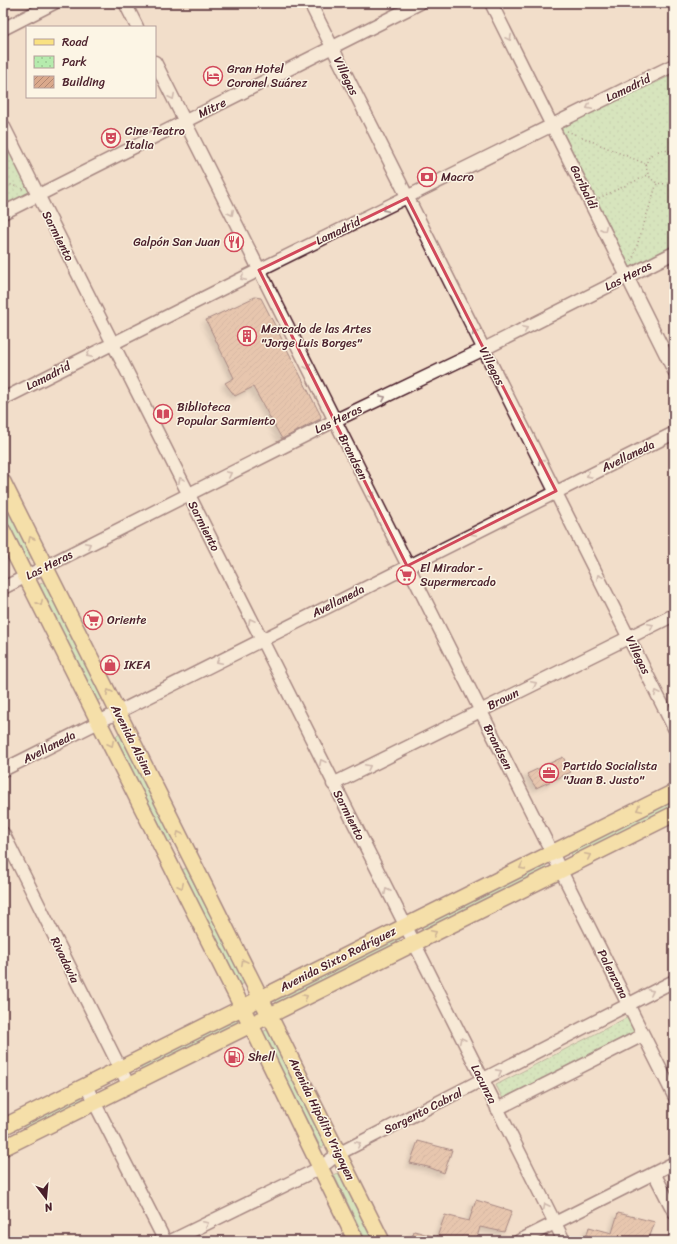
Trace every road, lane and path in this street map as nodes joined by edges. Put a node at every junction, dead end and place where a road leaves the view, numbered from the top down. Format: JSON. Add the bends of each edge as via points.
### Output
{"nodes":[{"id":1,"x":54,"y":3,"type":"edge"},
{"id":2,"x":125,"y":3,"type":"edge"},
{"id":3,"x":310,"y":3,"type":"edge"},
{"id":4,"x":420,"y":3,"type":"edge"},
{"id":5,"x":492,"y":3,"type":"edge"},
{"id":6,"x":136,"y":26,"type":"edge"},
{"id":7,"x":3,"y":29,"type":"edge"},
{"id":8,"x":332,"y":48,"type":"junction"},
{"id":9,"x":156,"y":64,"type":"edge"},
{"id":10,"x":674,"y":65,"type":"edge"},
{"id":11,"x":184,"y":121,"type":"junction"},
{"id":12,"x":553,"y":124,"type":"junction"},
{"id":13,"x":3,"y":125,"type":"edge"},
{"id":14,"x":674,"y":139,"type":"edge"},
{"id":15,"x":670,"y":151,"type":"junction"},
{"id":16,"x":674,"y":154,"type":"edge"},
{"id":17,"x":646,"y":164,"type":"junction"},
{"id":18,"x":648,"y":175,"type":"junction"},
{"id":19,"x":674,"y":180,"type":"edge"},
{"id":20,"x":3,"y":182,"type":"edge"},
{"id":21,"x":657,"y":183,"type":"junction"},
{"id":22,"x":38,"y":195,"type":"junction"},
{"id":23,"x":407,"y":198,"type":"junction"},
{"id":24,"x":596,"y":199,"type":"dead end"},
{"id":25,"x":3,"y":213,"type":"edge"},
{"id":26,"x":674,"y":253,"type":"edge"},
{"id":27,"x":259,"y":270,"type":"junction"},
{"id":28,"x":627,"y":277,"type":"junction"},
{"id":29,"x":112,"y":344,"type":"junction"},
{"id":30,"x":484,"y":349,"type":"junction"},
{"id":31,"x":674,"y":371,"type":"edge"},
{"id":32,"x":3,"y":399,"type":"edge"},
{"id":33,"x":334,"y":421,"type":"junction"},
{"id":34,"x":674,"y":433,"type":"edge"},
{"id":35,"x":3,"y":482,"type":"edge"},
{"id":36,"x":556,"y":491,"type":"junction"},
{"id":37,"x":188,"y":494,"type":"junction"},
{"id":38,"x":3,"y":531,"type":"edge"},
{"id":39,"x":407,"y":566,"type":"junction"},
{"id":40,"x":46,"y":567,"type":"junction"},
{"id":41,"x":26,"y":576,"type":"junction"},
{"id":42,"x":3,"y":588,"type":"edge"},
{"id":43,"x":674,"y":614,"type":"edge"},
{"id":44,"x":629,"y":638,"type":"junction"},
{"id":45,"x":261,"y":640,"type":"junction"},
{"id":46,"x":480,"y":710,"type":"junction"},
{"id":47,"x":118,"y":712,"type":"junction"},
{"id":48,"x":100,"y":722,"type":"junction"},
{"id":49,"x":674,"y":728,"type":"edge"},
{"id":50,"x":3,"y":770,"type":"edge"},
{"id":51,"x":333,"y":784,"type":"junction"},
{"id":52,"x":674,"y":792,"type":"edge"},
{"id":53,"x":674,"y":814,"type":"edge"},
{"id":54,"x":3,"y":833,"type":"edge"},
{"id":55,"x":187,"y":849,"type":"junction"},
{"id":56,"x":552,"y":852,"type":"junction"},
{"id":57,"x":168,"y":859,"type":"junction"},
{"id":58,"x":560,"y":870,"type":"junction"},
{"id":59,"x":405,"y":926,"type":"junction"},
{"id":60,"x":414,"y":943,"type":"junction"},
{"id":61,"x":674,"y":981,"type":"edge"},
{"id":62,"x":262,"y":997,"type":"junction"},
{"id":63,"x":628,"y":1004,"type":"junction"},
{"id":64,"x":242,"y":1007,"type":"junction"},
{"id":65,"x":270,"y":1015,"type":"junction"},
{"id":66,"x":251,"y":1025,"type":"junction"},
{"id":67,"x":643,"y":1035,"type":"junction"},
{"id":68,"x":119,"y":1068,"type":"junction"},
{"id":69,"x":482,"y":1081,"type":"junction"},
{"id":70,"x":86,"y":1086,"type":"junction"},
{"id":71,"x":129,"y":1086,"type":"junction"},
{"id":72,"x":674,"y":1096,"type":"edge"},
{"id":73,"x":95,"y":1103,"type":"junction"},
{"id":74,"x":497,"y":1109,"type":"junction"},
{"id":75,"x":3,"y":1127,"type":"edge"},
{"id":76,"x":7,"y":1146,"type":"edge"},
{"id":77,"x":338,"y":1154,"type":"junction"},
{"id":78,"x":674,"y":1163,"type":"edge"},
{"id":79,"x":320,"y":1168,"type":"junction"},
{"id":80,"x":654,"y":1173,"type":"junction"},
{"id":81,"x":674,"y":1212,"type":"edge"},
{"id":82,"x":555,"y":1223,"type":"junction"},
{"id":83,"x":165,"y":1241,"type":"edge"},
{"id":84,"x":171,"y":1241,"type":"edge"},
{"id":85,"x":356,"y":1241,"type":"edge"},
{"id":86,"x":382,"y":1241,"type":"edge"},
{"id":87,"x":519,"y":1241,"type":"edge"},
{"id":88,"x":564,"y":1241,"type":"edge"}],
"edges":[{"from":1,"to":7,"type":"street"},
{"from":2,"to":6,"type":"street"},
{"from":3,"to":8,"type":"street","name":"Villegas"},
{"from":4,"to":8,"type":"street","name":"Mitre"},
{"from":5,"to":12,"type":"street","name":"Garibaldi","one_way":true},
{"from":8,"to":11,"type":"street","name":"Mitre"},
{"from":8,"to":23,"type":"street","name":"Villegas"},
{"from":9,"to":11,"type":"street","name":"Brandsen","one_way":true},
{"from":10,"to":12,"type":"street","name":"Lamadrid","one_way":true},
{"from":11,"to":22,"type":"street","name":"Mitre"},
{"from":11,"to":27,"type":"street","name":"Brandsen","one_way":true},
{"from":12,"to":17,"type":"path"},
{"from":12,"to":23,"type":"street","name":"Lamadrid"},
{"from":12,"to":28,"type":"street","name":"Garibaldi","one_way":true},
{"from":13,"to":22,"type":"street","name":"Sarmiento"},
{"from":14,"to":15,"type":"path"},
{"from":15,"to":16,"type":"path"},
{"from":15,"to":17,"type":"path","via":[[652,154]]},
{"from":17,"to":18,"type":"path"},
{"from":18,"to":21,"type":"path"},
{"from":18,"to":24,"type":"path"},
{"from":19,"to":21,"type":"path"},
{"from":20,"to":22,"type":"path"},
{"from":21,"to":28,"type":"path"},
{"from":22,"to":25,"type":"street","name":"Mitre"},
{"from":22,"to":29,"type":"street","name":"Sarmiento"},
{"from":23,"to":27,"type":"street","name":"Lamadrid","one_way":true},
{"from":30,"to":23,"type":"street","name":"Villegas","one_way":true},
{"from":26,"to":28,"type":"street","name":"Las Heras"},
{"from":27,"to":29,"type":"street","name":"Lamadrid","one_way":true},
{"from":27,"to":33,"type":"street","name":"Brandsen","one_way":true},
{"from":30,"to":28,"type":"street","name":"Las Heras","one_way":true},
{"from":28,"to":31,"type":"street","name":"Garibaldi"},
{"from":29,"to":32,"type":"street","name":"Lamadrid","one_way":true},
{"from":37,"to":29,"type":"street","name":"Sarmiento","one_way":true},
{"from":33,"to":30,"type":"street","name":"Las Heras","one_way":true},
{"from":36,"to":30,"type":"street","name":"Villegas","one_way":true},
{"from":37,"to":33,"type":"street","name":"Las Heras","one_way":true},
{"from":33,"to":39,"type":"street","name":"Brandsen","one_way":true},
{"from":34,"to":36,"type":"street","name":"Avellaneda","one_way":true},
{"from":40,"to":35,"type":"main road","name":"Avenida Alsina","one_way":true},
{"from":36,"to":39,"type":"street","name":"Avellaneda","one_way":true},
{"from":44,"to":36,"type":"street","name":"Villegas","one_way":true},
{"from":40,"to":37,"type":"street","name":"Las Heras","one_way":true},
{"from":45,"to":37,"type":"street","name":"Sarmiento","one_way":true},
{"from":38,"to":41,"type":"main road","name":"Avenida Alsina"},
{"from":39,"to":45,"type":"street","name":"Avellaneda"},
{"from":39,"to":46,"type":"street","name":"Brandsen"},
{"from":40,"to":41,"type":"street","name":"Las Heras"},
{"from":47,"to":40,"type":"main road","name":"Avenida Alsina","one_way":true},
{"from":41,"to":42,"type":"street","name":"Las Heras"},
{"from":41,"to":48,"type":"main road","name":"Avenida Alsina","one_way":true},
{"from":44,"to":43,"type":"street","name":"Brown","one_way":true},
{"from":46,"to":44,"type":"street","name":"Brown","one_way":true},
{"from":49,"to":44,"type":"street","name":"Villegas","one_way":true},
{"from":45,"to":47,"type":"street","name":"Avellaneda","one_way":true},
{"from":51,"to":45,"type":"street","name":"Sarmiento","one_way":true},
{"from":51,"to":46,"type":"street","name":"Brown","one_way":true},
{"from":46,"to":56,"type":"street","name":"Brandsen"},
{"from":47,"to":48,"type":"street","name":"Avellaneda"},
{"from":55,"to":47,"type":"main road","name":"Avenida Alsina","one_way":true},
{"from":48,"to":50,"type":"street","name":"Avellaneda"},
{"from":48,"to":57,"type":"main road","name":"Avenida Alsina","one_way":true},
{"from":59,"to":51,"type":"street","name":"Sarmiento","one_way":true},
{"from":52,"to":56,"type":"main road","name":"Avenida Sixto Rodríguez","one_way":true},
{"from":58,"to":53,"type":"main road","name":"Avenida Sixto Rodríguez","one_way":true},
{"from":54,"to":68,"type":"street","name":"Rivadavia"},
{"from":55,"to":57,"type":"main road"},
{"from":62,"to":55,"type":"main road","name":"Avenida Alsina","one_way":true},
{"from":56,"to":58,"type":"street","name":"Palenzona"},
{"from":56,"to":59,"type":"main road","name":"Avenida Sixto Rodríguez","one_way":true},
{"from":57,"to":64,"type":"main road","name":"Avenida Alsina","one_way":true},
{"from":60,"to":58,"type":"main road","name":"Avenida Sixto Rodríguez","one_way":true},
{"from":58,"to":63,"type":"street","name":"Palenzona"},
{"from":59,"to":60,"type":"street","name":"Lacunza"},
{"from":59,"to":62,"type":"main road","name":"Avenida Sixto Rodríguez"},
{"from":65,"to":60,"type":"main road","name":"Avenida Sixto Rodríguez","one_way":true},
{"from":69,"to":60,"type":"street","name":"Lacunza","one_way":true},
{"from":63,"to":61,"type":"street","name":"Sargento Cabral","one_way":true},
{"from":62,"to":64,"type":"main road","name":"Avenida Sixto Rodríguez"},
{"from":62,"to":65,"type":"main road","name":"Avenida Hipólito Yrigoyen"},
{"from":63,"to":67,"type":"street","name":"Palenzona"},
{"from":69,"to":63,"type":"street","name":"Sargento Cabral","one_way":true},
{"from":64,"to":66,"type":"main road","name":"Avenida Hipólito Yrigoyen"},
{"from":64,"to":68,"type":"main road","name":"Avenida Sixto Rodríguez"},
{"from":65,"to":66,"type":"main road","name":"Avenida Sixto Rodríguez"},
{"from":65,"to":77,"type":"main road","name":"Avenida Hipólito Yrigoyen"},
{"from":66,"to":71,"type":"main road","name":"Avenida Sixto Rodríguez"},
{"from":66,"to":79,"type":"main road","name":"Avenida Hipólito Yrigoyen"},
{"from":67,"to":72,"type":"street","name":"Palenzona"},
{"from":67,"to":74,"type":"street"},
{"from":68,"to":70,"type":"main road","name":"Avenida Sixto Rodríguez"},
{"from":68,"to":71,"type":"street","name":"Rivadavia"},
{"from":69,"to":74,"type":"street","name":"Lacunza"},
{"from":77,"to":69,"type":"street","name":"Sargento Cabral","one_way":true},
{"from":70,"to":73,"type":"street"},
{"from":70,"to":75,"type":"main road","name":"Avenida Sixto Rodríguez"},
{"from":71,"to":73,"type":"main road","name":"Avenida Sixto Rodríguez"},
{"from":73,"to":76,"type":"main road","name":"Avenida Sixto Rodríguez"},
{"from":73,"to":83,"type":"street"},
{"from":82,"to":74,"type":"street","name":"Lacunza","one_way":true},
{"from":75,"to":76,"type":"street"},
{"from":77,"to":79,"type":"street","name":"Sargento Cabral"},
{"from":77,"to":86,"type":"main road","name":"Avenida Hipólito Yrigoyen"},
{"from":78,"to":80,"type":"street"},
{"from":84,"to":79,"type":"street","name":"Sargento Cabral","one_way":true},
{"from":79,"to":85,"type":"main road","name":"Avenida Hipólito Yrigoyen"},
{"from":80,"to":81,"type":"street"},
{"from":80,"to":82,"type":"street"},
{"from":82,"to":87,"type":"street"},
{"from":82,"to":88,"type":"street","name":"Lacunza"}]}
